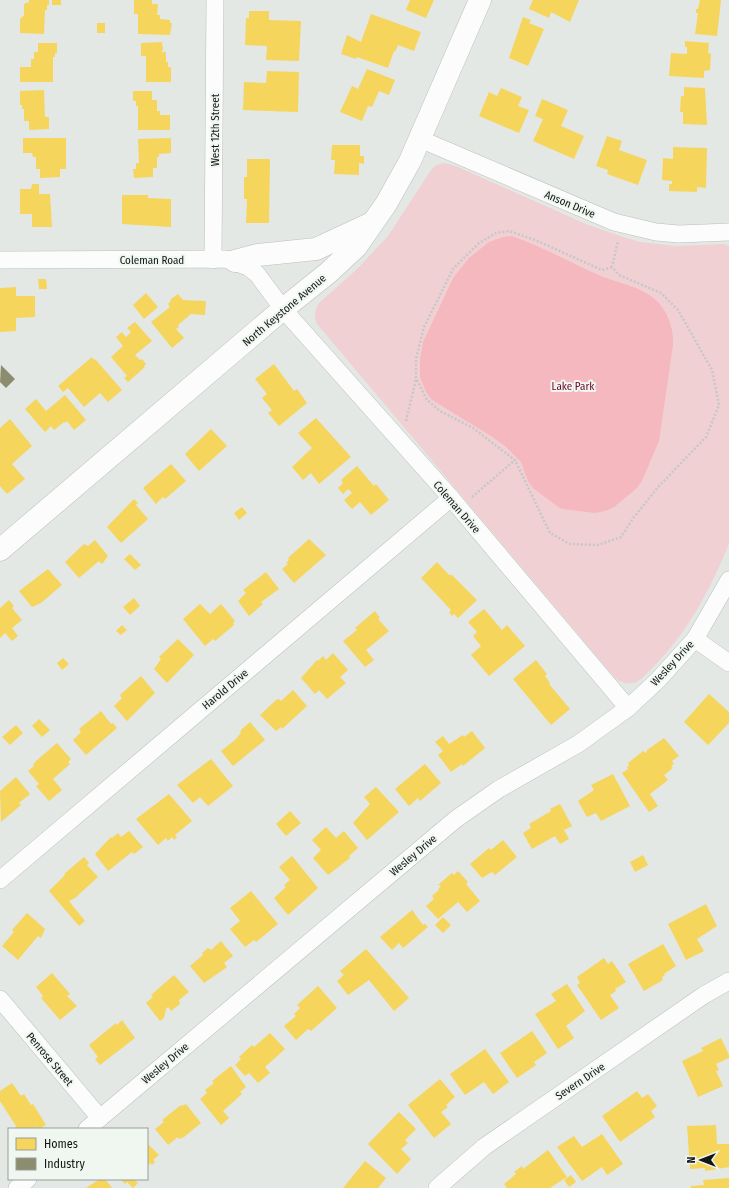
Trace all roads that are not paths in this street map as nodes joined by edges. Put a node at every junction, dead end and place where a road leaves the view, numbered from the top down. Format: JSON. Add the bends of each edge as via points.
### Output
{"nodes":[{"id":1,"x":215,"y":0,"type":"edge"},
{"id":2,"x":480,"y":0,"type":"edge"},
{"id":3,"x":420,"y":139,"type":"junction"},
{"id":4,"x":370,"y":224,"type":"junction"},
{"id":5,"x":729,"y":232,"type":"edge"},
{"id":6,"x":0,"y":260,"type":"edge"},
{"id":7,"x":213,"y":260,"type":"junction"},
{"id":8,"x":235,"y":261,"type":"junction"},
{"id":9,"x":283,"y":309,"type":"junction"},
{"id":10,"x":451,"y":498,"type":"junction"},
{"id":11,"x":0,"y":550,"type":"edge"},
{"id":12,"x":729,"y":580,"type":"edge"},
{"id":13,"x":695,"y":639,"type":"junction"},
{"id":14,"x":729,"y":663,"type":"edge"},
{"id":15,"x":628,"y":708,"type":"junction"},
{"id":16,"x":0,"y":880,"type":"edge"},
{"id":17,"x":729,"y":981,"type":"edge"},
{"id":18,"x":0,"y":999,"type":"edge"},
{"id":19,"x":100,"y":1118,"type":"junction"},
{"id":20,"x":88,"y":1128,"type":"edge"},
{"id":21,"x":27,"y":1180,"type":"edge"},
{"id":22,"x":17,"y":1188,"type":"edge"},
{"id":23,"x":437,"y":1188,"type":"edge"}],
"edges":[{"from":1,"to":7,"type":"street","name":"West 12th Street"},
{"from":2,"to":3,"type":"street","name":"North Keystone Avenue"},
{"from":3,"to":4,"type":"street","name":"North Keystone Avenue","via":[[400,180]]},
{"from":3,"to":5,"type":"street","name":"Anson Drive","via":[[614,222],[656,232]]},
{"from":4,"to":8,"type":"street","via":[[316,249],[258,254]]},
{"from":4,"to":9,"type":"street","name":"North Keystone Avenue","via":[[356,247]]},
{"from":6,"to":7,"type":"street","name":"Coleman Road"},
{"from":7,"to":8,"type":"street","name":"Coleman Road"},
{"from":8,"to":9,"type":"street","name":"Coleman Road","via":[[257,274]]},
{"from":9,"to":10,"type":"street","name":"Coleman Drive"},
{"from":9,"to":11,"type":"street","name":"North Keystone Avenue"},
{"from":10,"to":15,"type":"street","name":"Coleman Drive"},
{"from":10,"to":16,"type":"street","name":"Harold Drive"},
{"from":12,"to":13,"type":"street","name":"Wesley Drive"},
{"from":13,"to":14,"type":"street"},
{"from":13,"to":15,"type":"street","name":"Wesley Drive","via":[[658,680]]},
{"from":15,"to":19,"type":"street","name":"Wesley Drive","via":[[578,744],[499,789],[456,818]]},
{"from":17,"to":23,"type":"street","name":"Severn Drive","via":[[704,995],[484,1147]]},
{"from":18,"to":19,"type":"street","name":"Penrose Street"},
{"from":19,"to":20,"type":"street","name":"Wesley Drive"},
{"from":21,"to":22,"type":"street"}]}
